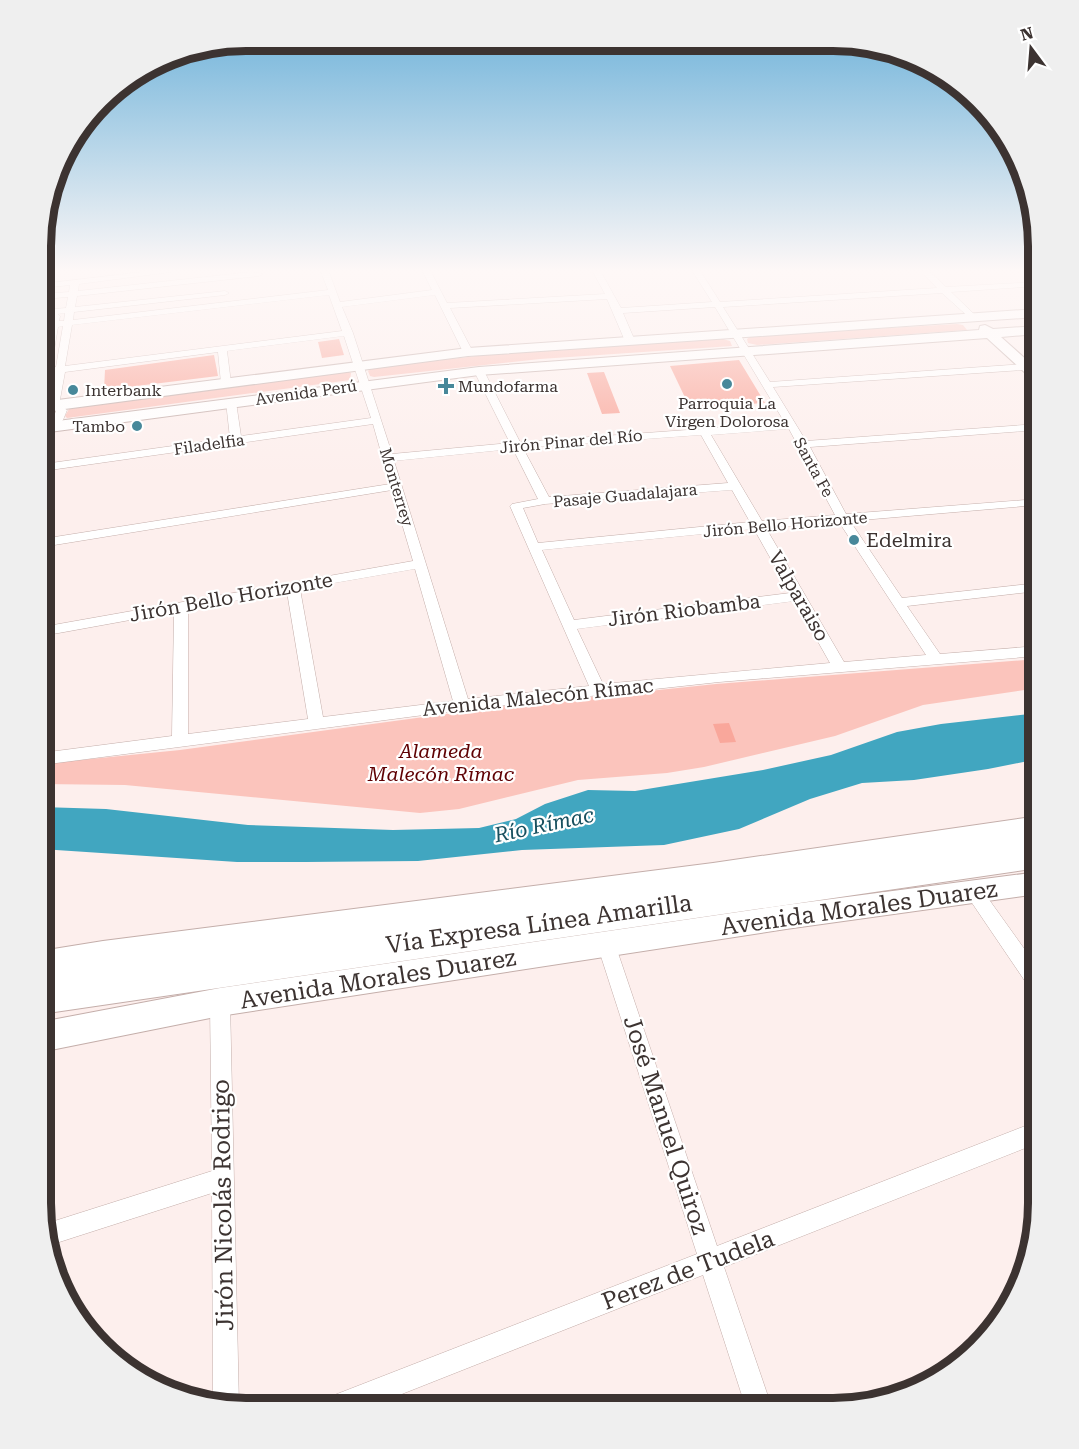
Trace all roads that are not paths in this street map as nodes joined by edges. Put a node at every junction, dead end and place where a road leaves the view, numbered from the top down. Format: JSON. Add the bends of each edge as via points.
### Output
{"nodes":[{"id":1,"x":65,"y":340,"type":"edge"},
{"id":2,"x":296,"y":340,"type":"edge"},
{"id":3,"x":351,"y":340,"type":"edge"},
{"id":4,"x":462,"y":340,"type":"edge"},
{"id":5,"x":630,"y":340,"type":"joint"},
{"id":6,"x":637,"y":340,"type":"edge"},
{"id":7,"x":738,"y":340,"type":"edge"},
{"id":8,"x":905,"y":340,"type":"edge"},
{"id":9,"x":1005,"y":340,"type":"edge"},
{"id":10,"x":222,"y":349,"type":"junction"},
{"id":11,"x":746,"y":351,"type":"junction"},
{"id":12,"x":468,"y":352,"type":"junction"},
{"id":13,"x":1028,"y":360,"type":"edge"},
{"id":14,"x":358,"y":365,"type":"junction"},
{"id":15,"x":1028,"y":365,"type":"edge"},
{"id":16,"x":59,"y":370,"type":"junction"},
{"id":17,"x":51,"y":371,"type":"edge"},
{"id":18,"x":479,"y":371,"type":"junction"},
{"id":19,"x":226,"y":383,"type":"junction"},
{"id":20,"x":366,"y":384,"type":"junction"},
{"id":21,"x":765,"y":385,"type":"junction"},
{"id":22,"x":51,"y":397,"type":"edge"},
{"id":23,"x":231,"y":402,"type":"junction"},
{"id":24,"x":51,"y":407,"type":"edge"},
{"id":25,"x":51,"y":408,"type":"edge"},
{"id":26,"x":377,"y":420,"type":"junction"},
{"id":27,"x":51,"y":424,"type":"edge"},
{"id":28,"x":51,"y":426,"type":"edge"},
{"id":29,"x":790,"y":426,"type":"junction"},
{"id":30,"x":1028,"y":428,"type":"edge"},
{"id":31,"x":704,"y":431,"type":"junction"},
{"id":32,"x":236,"y":441,"type":"junction"},
{"id":33,"x":803,"y":444,"type":"junction"},
{"id":34,"x":517,"y":445,"type":"junction"},
{"id":35,"x":388,"y":458,"type":"junction"},
{"id":36,"x":51,"y":467,"type":"edge"},
{"id":37,"x":396,"y":486,"type":"junction"},
{"id":38,"x":736,"y":486,"type":"junction"},
{"id":39,"x":545,"y":501,"type":"junction"},
{"id":40,"x":1028,"y":503,"type":"edge"},
{"id":41,"x":843,"y":519,"type":"junction"},
{"id":42,"x":758,"y":525,"type":"junction"},
{"id":43,"x":51,"y":542,"type":"edge"},
{"id":44,"x":533,"y":548,"type":"junction"},
{"id":45,"x":420,"y":564,"type":"junction"},
{"id":46,"x":293,"y":586,"type":"junction"},
{"id":47,"x":1028,"y":588,"type":"edge"},
{"id":48,"x":799,"y":596,"type":"junction"},
{"id":49,"x":897,"y":603,"type":"junction"},
{"id":50,"x":181,"y":606,"type":"junction"},
{"id":51,"x":570,"y":625,"type":"junction"},
{"id":52,"x":51,"y":629,"type":"edge"},
{"id":53,"x":1028,"y":652,"type":"edge"},
{"id":54,"x":934,"y":658,"type":"junction"},
{"id":55,"x":840,"y":668,"type":"junction"},
{"id":56,"x":598,"y":690,"type":"junction"},
{"id":57,"x":462,"y":705,"type":"junction"},
{"id":58,"x":316,"y":722,"type":"junction"},
{"id":59,"x":180,"y":741,"type":"junction"},
{"id":60,"x":51,"y":758,"type":"edge"},
{"id":61,"x":1028,"y":811,"type":"edge"},
{"id":62,"x":1028,"y":830,"type":"edge"},
{"id":63,"x":1028,"y":855,"type":"edge"},
{"id":64,"x":713,"y":877,"type":"junction"},
{"id":65,"x":1028,"y":884,"type":"edge"},
{"id":66,"x":974,"y":892,"type":"junction"},
{"id":67,"x":606,"y":944,"type":"junction"},
{"id":68,"x":51,"y":966,"type":"edge"},
{"id":69,"x":1028,"y":970,"type":"edge"},
{"id":70,"x":51,"y":996,"type":"edge"},
{"id":71,"x":220,"y":1002,"type":"junction"},
{"id":72,"x":51,"y":1035,"type":"edge"},
{"id":73,"x":1028,"y":1136,"type":"edge"},
{"id":74,"x":222,"y":1179,"type":"junction"},
{"id":75,"x":54,"y":1232,"type":"edge"},
{"id":76,"x":711,"y":1261,"type":"junction"},
{"id":77,"x":226,"y":1396,"type":"edge"},
{"id":78,"x":360,"y":1398,"type":"edge"},
{"id":79,"x":756,"y":1398,"type":"edge"}],
"edges":[{"from":1,"to":16,"type":"street"},
{"from":2,"to":10,"type":"street"},
{"from":3,"to":14,"type":"street","name":"Monterrey"},
{"from":4,"to":12,"type":"street"},
{"from":5,"to":6,"type":"main road","name":"Avenida Perú"},
{"from":5,"to":12,"type":"main road","name":"Avenida Perú"},
{"from":7,"to":11,"type":"street","name":"Santa Fe"},
{"from":8,"to":11,"type":"main road","name":"Avenida Perú"},
{"from":9,"to":13,"type":"main road"},
{"from":10,"to":16,"type":"street"},
{"from":10,"to":19,"type":"street"},
{"from":11,"to":18,"type":"main road","name":"Avenida Perú"},
{"from":11,"to":21,"type":"street","name":"Santa Fe"},
{"from":12,"to":14,"type":"main road","name":"Avenida Perú"},
{"from":14,"to":19,"type":"main road","name":"Avenida Perú"},
{"from":14,"to":20,"type":"street","name":"Monterrey"},
{"from":15,"to":21,"type":"street"},
{"from":16,"to":17,"type":"street"},
{"from":16,"to":22,"type":"street"},
{"from":18,"to":20,"type":"main road","name":"Avenida Perú"},
{"from":18,"to":34,"type":"street"},
{"from":19,"to":24,"type":"main road","name":"Avenida Perú"},
{"from":20,"to":23,"type":"main road","name":"Avenida Perú"},
{"from":20,"to":26,"type":"street","name":"Monterrey"},
{"from":21,"to":29,"type":"street","name":"Santa Fe"},
{"from":23,"to":28,"type":"main road","name":"Avenida Perú"},
{"from":23,"to":32,"type":"street"},
{"from":25,"to":27,"type":"street","via":[[62,410],[58,420]]},
{"from":26,"to":32,"type":"street","name":"Filadelfia"},
{"from":26,"to":35,"type":"street","name":"Monterrey"},
{"from":29,"to":31,"type":"street","name":"Jirón Pinar del Río"},
{"from":29,"to":33,"type":"street","name":"Santa Fe"},
{"from":30,"to":33,"type":"street"},
{"from":31,"to":34,"type":"street","name":"Jirón Pinar del Río"},
{"from":31,"to":38,"type":"street","name":"Valparaiso"},
{"from":32,"to":36,"type":"street","name":"Filadelfia"},
{"from":33,"to":41,"type":"street","name":"Santa Fe"},
{"from":34,"to":35,"type":"street","name":"Jirón Pinar del Río"},
{"from":34,"to":39,"type":"street"},
{"from":35,"to":37,"type":"street","name":"Monterrey"},
{"from":37,"to":43,"type":"street"},
{"from":37,"to":45,"type":"street","name":"Monterrey"},
{"from":38,"to":39,"type":"street","name":"Pasaje Guadalajara"},
{"from":38,"to":42,"type":"street","name":"Valparaiso"},
{"from":39,"to":44,"type":"street","name":"Pasaje Guadalajara","via":[[516,506]]},
{"from":40,"to":41,"type":"street","name":"Jirón Bello Horizonte"},
{"from":41,"to":42,"type":"street","name":"Jirón Bello Horizonte"},
{"from":41,"to":49,"type":"street","name":"Santa Fe"},
{"from":42,"to":44,"type":"street","name":"Jirón Bello Horizonte"},
{"from":42,"to":48,"type":"street","name":"Valparaiso"},
{"from":44,"to":51,"type":"street"},
{"from":45,"to":46,"type":"street","name":"Jirón Bello Horizonte"},
{"from":45,"to":57,"type":"street","name":"Monterrey"},
{"from":46,"to":50,"type":"street","name":"Jirón Bello Horizonte"},
{"from":46,"to":58,"type":"street"},
{"from":47,"to":49,"type":"street"},
{"from":48,"to":51,"type":"street","name":"Jirón Riobamba"},
{"from":48,"to":55,"type":"street","name":"Valparaiso"},
{"from":49,"to":54,"type":"street","name":"Santa Fe"},
{"from":50,"to":52,"type":"street","name":"Jirón Bello Horizonte"},
{"from":50,"to":59,"type":"street"},
{"from":51,"to":56,"type":"street"},
{"from":53,"to":54,"type":"street","name":"Avenida Malecón Rímac"},
{"from":54,"to":55,"type":"street","name":"Avenida Malecón Rímac"},
{"from":55,"to":56,"type":"street","name":"Avenida Malecón Rímac"},
{"from":56,"to":57,"type":"street","name":"Avenida Malecón Rímac"},
{"from":57,"to":58,"type":"street","name":"Avenida Malecón Rímac"},
{"from":58,"to":59,"type":"street","name":"Avenida Malecón Rímac"},
{"from":59,"to":60,"type":"street","name":"Avenida Malecón Rímac"},
{"from":61,"to":64,"type":"highway","via":[[824,842]]},
{"from":62,"to":64,"type":"highway","name":"Vía Expresa Línea Amarilla"},
{"from":63,"to":70,"type":"highway","name":"Vía Expresa Línea Amarilla"},
{"from":64,"to":68,"type":"highway","name":"Vía Expresa Línea Amarilla"},
{"from":65,"to":66,"type":"main road","name":"Avenida Morales Duarez"},
{"from":66,"to":67,"type":"main road","name":"Avenida Morales Duarez"},
{"from":66,"to":69,"type":"street"},
{"from":67,"to":71,"type":"main road","name":"Avenida Morales Duarez"},
{"from":67,"to":76,"type":"street","name":"José Manuel Quiroz"},
{"from":71,"to":72,"type":"main road","name":"Avenida Morales Duarez"},
{"from":71,"to":74,"type":"street","name":"Jirón Nicolás Rodrigo"},
{"from":73,"to":76,"type":"street","name":"Perez de Tudela"},
{"from":74,"to":75,"type":"street"},
{"from":74,"to":77,"type":"street","name":"Jirón Nicolás Rodrigo"},
{"from":76,"to":78,"type":"street","name":"Perez de Tudela"},
{"from":76,"to":79,"type":"street","name":"José Manuel Quiroz"}]}
